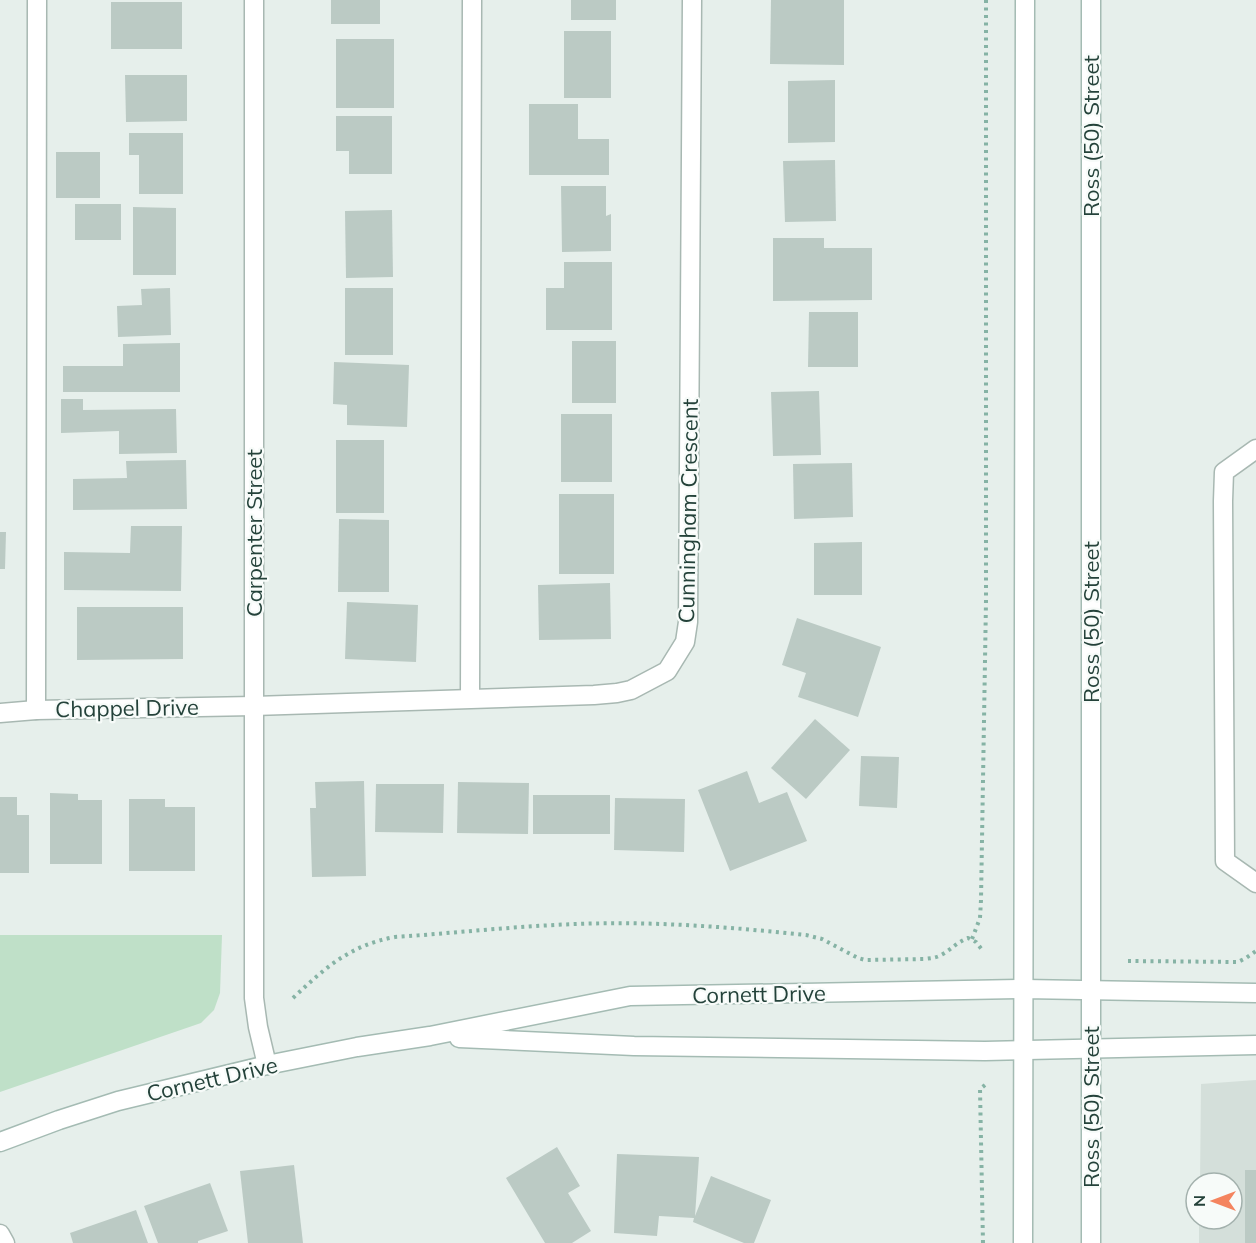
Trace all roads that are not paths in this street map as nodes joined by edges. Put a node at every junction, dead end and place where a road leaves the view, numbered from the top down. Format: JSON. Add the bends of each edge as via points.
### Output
{"nodes":[{"id":1,"x":38,"y":0,"type":"edge"},
{"id":2,"x":254,"y":0,"type":"edge"},
{"id":3,"x":472,"y":0,"type":"edge"},
{"id":4,"x":692,"y":0,"type":"edge"},
{"id":5,"x":1025,"y":0,"type":"edge"},
{"id":6,"x":1091,"y":0,"type":"edge"},
{"id":7,"x":1256,"y":448,"type":"edge"},
{"id":8,"x":470,"y":698,"type":"junction"},
{"id":9,"x":254,"y":706,"type":"junction"},
{"id":10,"x":36,"y":710,"type":"junction"},
{"id":11,"x":0,"y":713,"type":"edge"},
{"id":12,"x":1256,"y":883,"type":"edge"},
{"id":13,"x":1024,"y":989,"type":"junction"},
{"id":14,"x":1091,"y":991,"type":"junction"},
{"id":15,"x":1256,"y":993,"type":"edge"},
{"id":16,"x":430,"y":1036,"type":"junction"},
{"id":17,"x":1256,"y":1045,"type":"edge"},
{"id":18,"x":1091,"y":1049,"type":"junction"},
{"id":19,"x":1023,"y":1050,"type":"junction"},
{"id":20,"x":267,"y":1065,"type":"junction"},
{"id":21,"x":0,"y":1142,"type":"edge"},
{"id":22,"x":0,"y":1234,"type":"edge"},
{"id":23,"x":5,"y":1243,"type":"edge"},
{"id":24,"x":1023,"y":1243,"type":"edge"},
{"id":25,"x":1091,"y":1243,"type":"edge"}],
"edges":[{"from":1,"to":10,"type":"street"},
{"from":2,"to":9,"type":"street","name":"Carpenter Street"},
{"from":3,"to":8,"type":"street"},
{"from":4,"to":8,"type":"street","name":"Cunningham Crescent","via":[[685,642],[667,671],[631,690],[594,695]]},
{"from":5,"to":13,"type":"street"},
{"from":6,"to":14,"type":"street","name":"Ross (50) Street"},
{"from":7,"to":12,"type":"street","via":[[1224,472],[1223,501],[1226,861]]},
{"from":8,"to":9,"type":"street","name":"Cunningham Crescent"},
{"from":9,"to":10,"type":"street","name":"Chappel Drive"},
{"from":9,"to":20,"type":"street","name":"Carpenter Street","via":[[254,998]]},
{"from":10,"to":11,"type":"street","name":"Chappel Drive"},
{"from":13,"to":14,"type":"street","name":"Cornett Drive"},
{"from":13,"to":16,"type":"street","name":"Cornett Drive","via":[[630,996]]},
{"from":13,"to":19,"type":"street"},
{"from":14,"to":15,"type":"street","name":"Cornett Drive"},
{"from":14,"to":18,"type":"street","name":"Ross (50) Street"},
{"from":16,"to":19,"type":"street","name":"Cornett Drive","via":[[646,1046]]},
{"from":16,"to":20,"type":"street","name":"Cornett Drive"},
{"from":17,"to":18,"type":"street","name":"Cornett Drive"},
{"from":18,"to":19,"type":"street","name":"Cornett Drive"},
{"from":18,"to":25,"type":"street","name":"Ross (50) Street"},
{"from":19,"to":24,"type":"street"},
{"from":20,"to":21,"type":"street","name":"Cornett Drive","via":[[118,1101]]},
{"from":22,"to":23,"type":"street"}]}
